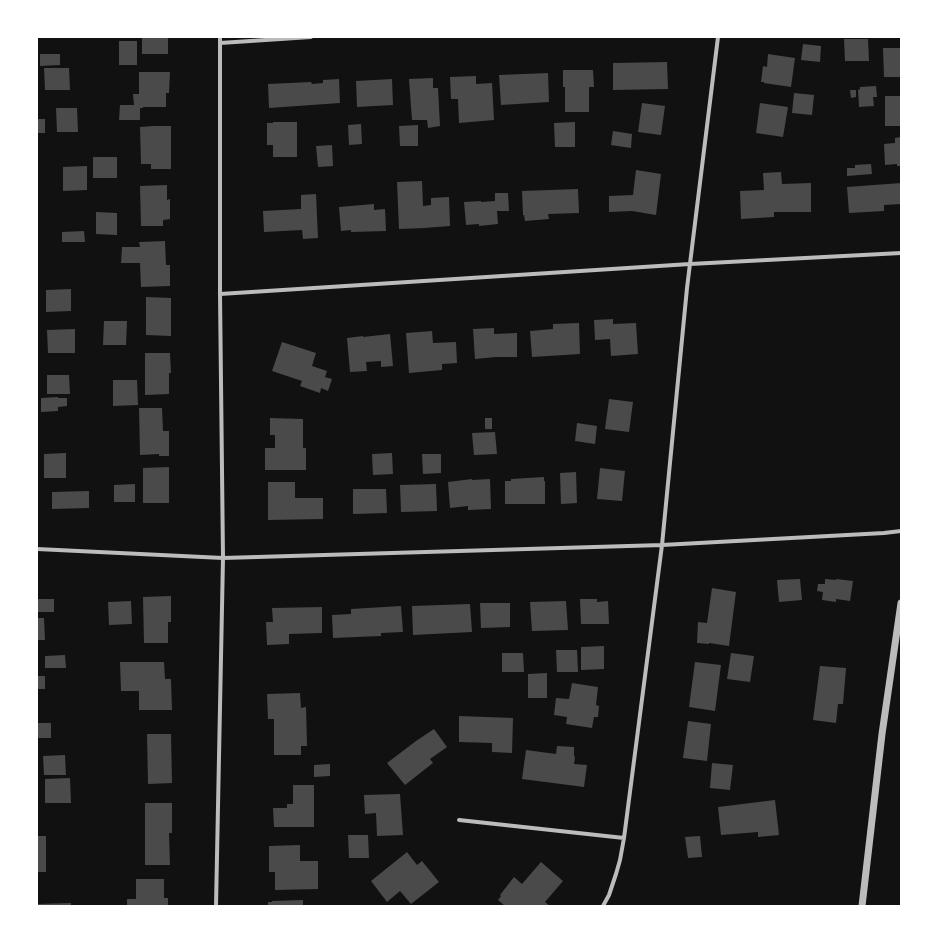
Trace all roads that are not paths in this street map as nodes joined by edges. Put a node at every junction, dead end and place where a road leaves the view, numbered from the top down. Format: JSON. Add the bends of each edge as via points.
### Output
{"nodes":[{"id":1,"x":220,"y":37,"type":"edge"},
{"id":2,"x":311,"y":37,"type":"edge"},
{"id":3,"x":718,"y":37,"type":"edge"},
{"id":4,"x":220,"y":43,"type":"junction"},
{"id":5,"x":901,"y":253,"type":"edge"},
{"id":6,"x":690,"y":264,"type":"junction"},
{"id":7,"x":220,"y":294,"type":"junction"},
{"id":8,"x":901,"y":531,"type":"edge"},
{"id":9,"x":662,"y":545,"type":"junction"},
{"id":10,"x":37,"y":549,"type":"edge"},
{"id":11,"x":223,"y":558,"type":"junction"},
{"id":12,"x":901,"y":603,"type":"edge"},
{"id":13,"x":459,"y":820,"type":"dead end"},
{"id":14,"x":624,"y":838,"type":"junction"},
{"id":15,"x":216,"y":906,"type":"edge"},
{"id":16,"x":603,"y":906,"type":"edge"},
{"id":17,"x":862,"y":906,"type":"edge"}],
"edges":[{"from":1,"to":4,"type":"street"},
{"from":2,"to":4,"type":"street"},
{"from":3,"to":6,"type":"street"},
{"from":4,"to":7,"type":"street"},
{"from":5,"to":6,"type":"street"},
{"from":6,"to":7,"type":"street"},
{"from":6,"to":9,"type":"street"},
{"from":7,"to":11,"type":"street"},
{"from":8,"to":9,"type":"street"},
{"from":9,"to":11,"type":"street"},
{"from":9,"to":14,"type":"street"},
{"from":10,"to":11,"type":"street"},
{"from":11,"to":15,"type":"street"},
{"from":12,"to":17,"type":"street","via":[[882,734]]},
{"from":13,"to":14,"type":"street"},
{"from":14,"to":16,"type":"street","via":[[616,874]]}]}
